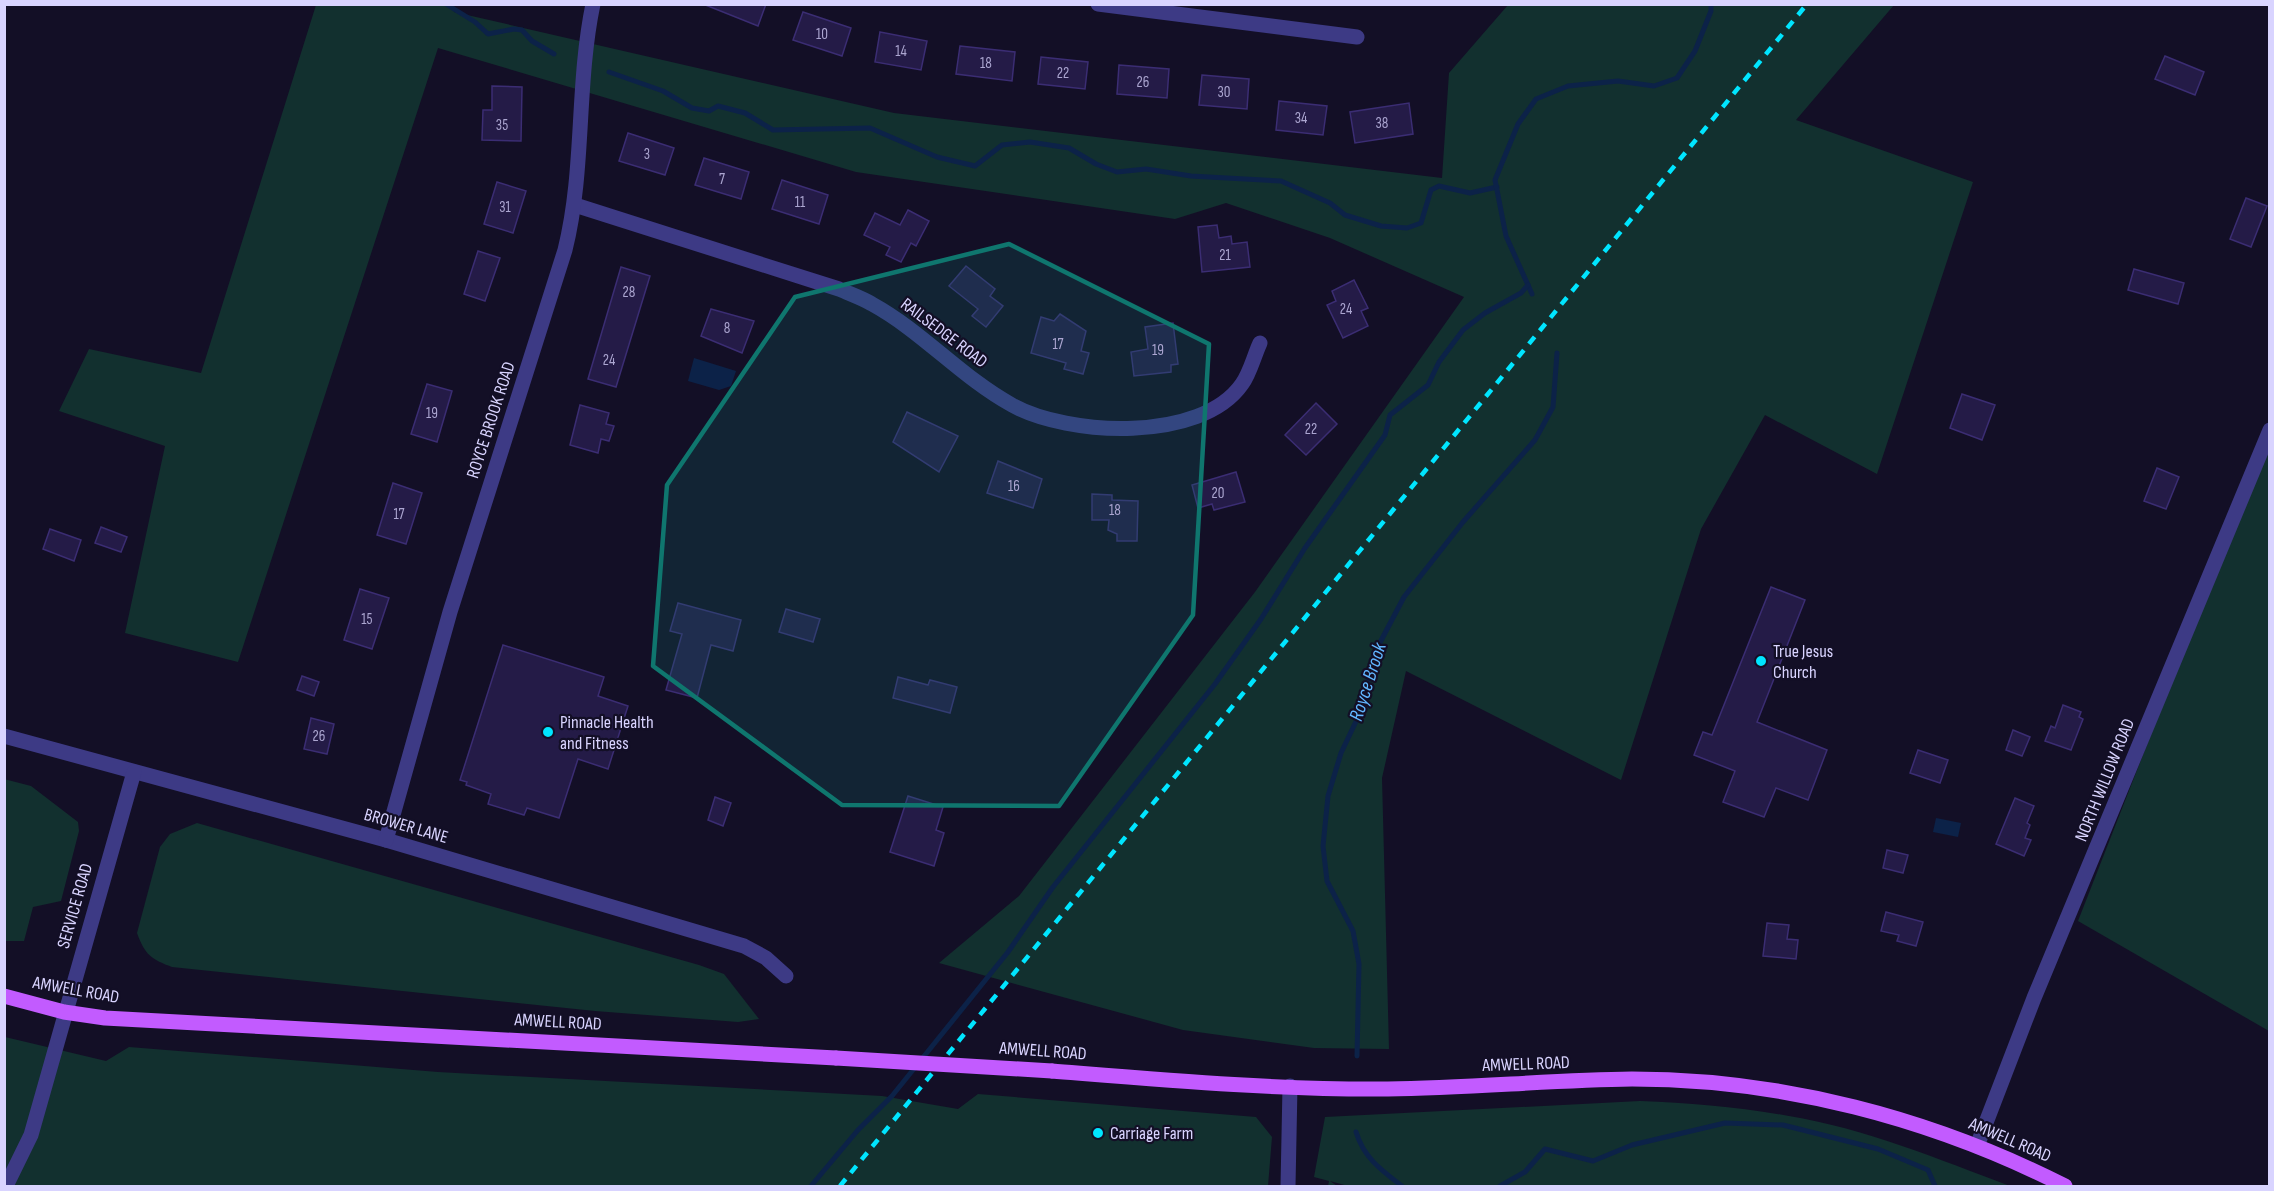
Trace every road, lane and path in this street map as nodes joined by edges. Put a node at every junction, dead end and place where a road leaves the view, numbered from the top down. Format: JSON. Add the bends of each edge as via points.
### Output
{"nodes":[{"id":1,"x":593,"y":4,"type":"edge"},
{"id":2,"x":1098,"y":4,"type":"edge"},
{"id":3,"x":1193,"y":11,"type":"edge"},
{"id":4,"x":1357,"y":37,"type":"dead end"},
{"id":5,"x":575,"y":205,"type":"junction"},
{"id":6,"x":1260,"y":343,"type":"dead end"},
{"id":7,"x":2270,"y":430,"type":"edge"},
{"id":8,"x":4,"y":736,"type":"edge"},
{"id":9,"x":134,"y":772,"type":"junction"},
{"id":10,"x":386,"y":840,"type":"junction"},
{"id":11,"x":786,"y":976,"type":"dead end"},
{"id":12,"x":4,"y":996,"type":"edge"},
{"id":13,"x":64,"y":1012,"type":"junction"},
{"id":14,"x":1290,"y":1086,"type":"junction"},
{"id":15,"x":1977,"y":1146,"type":"junction"},
{"id":16,"x":6,"y":1186,"type":"edge"},
{"id":17,"x":1288,"y":1186,"type":"edge"},
{"id":18,"x":2065,"y":1186,"type":"edge"}],
"edges":[{"from":1,"to":5,"type":"street","name":"ROYCE BROOK ROAD","via":[[583,58]]},
{"from":2,"to":3,"type":"street"},
{"from":3,"to":4,"type":"street"},
{"from":5,"to":6,"type":"street","name":"RAILSEDGE ROAD","via":[[839,289],[873,304],[983,387],[1014,406],[1051,420],[1119,430],[1191,418],[1218,406],[1242,384]]},
{"from":5,"to":10,"type":"street","name":"ROYCE BROOK ROAD","via":[[566,250],[450,612]]},
{"from":7,"to":15,"type":"street","name":"NORTH WILLOW ROAD","via":[[2034,998]]},
{"from":8,"to":9,"type":"street","name":"BROWER LANE"},
{"from":9,"to":10,"type":"street","name":"BROWER LANE"},
{"from":9,"to":13,"type":"street","name":"SERVICE ROAD"},
{"from":10,"to":11,"type":"street","name":"BROWER LANE","via":[[744,946],[766,958]]},
{"from":12,"to":13,"type":"main road","name":"AMWELL ROAD"},
{"from":13,"to":14,"type":"main road","name":"AMWELL ROAD","bridge":true,"via":[[105,1018]]},
{"from":13,"to":16,"type":"street","name":"SERVICE ROAD","via":[[31,1136]]},
{"from":14,"to":15,"type":"main road","name":"AMWELL ROAD","via":[[1393,1089],[1632,1079],[1738,1085],[1899,1118]]},
{"from":14,"to":17,"type":"street"},
{"from":15,"to":18,"type":"main road","name":"AMWELL ROAD"}]}
